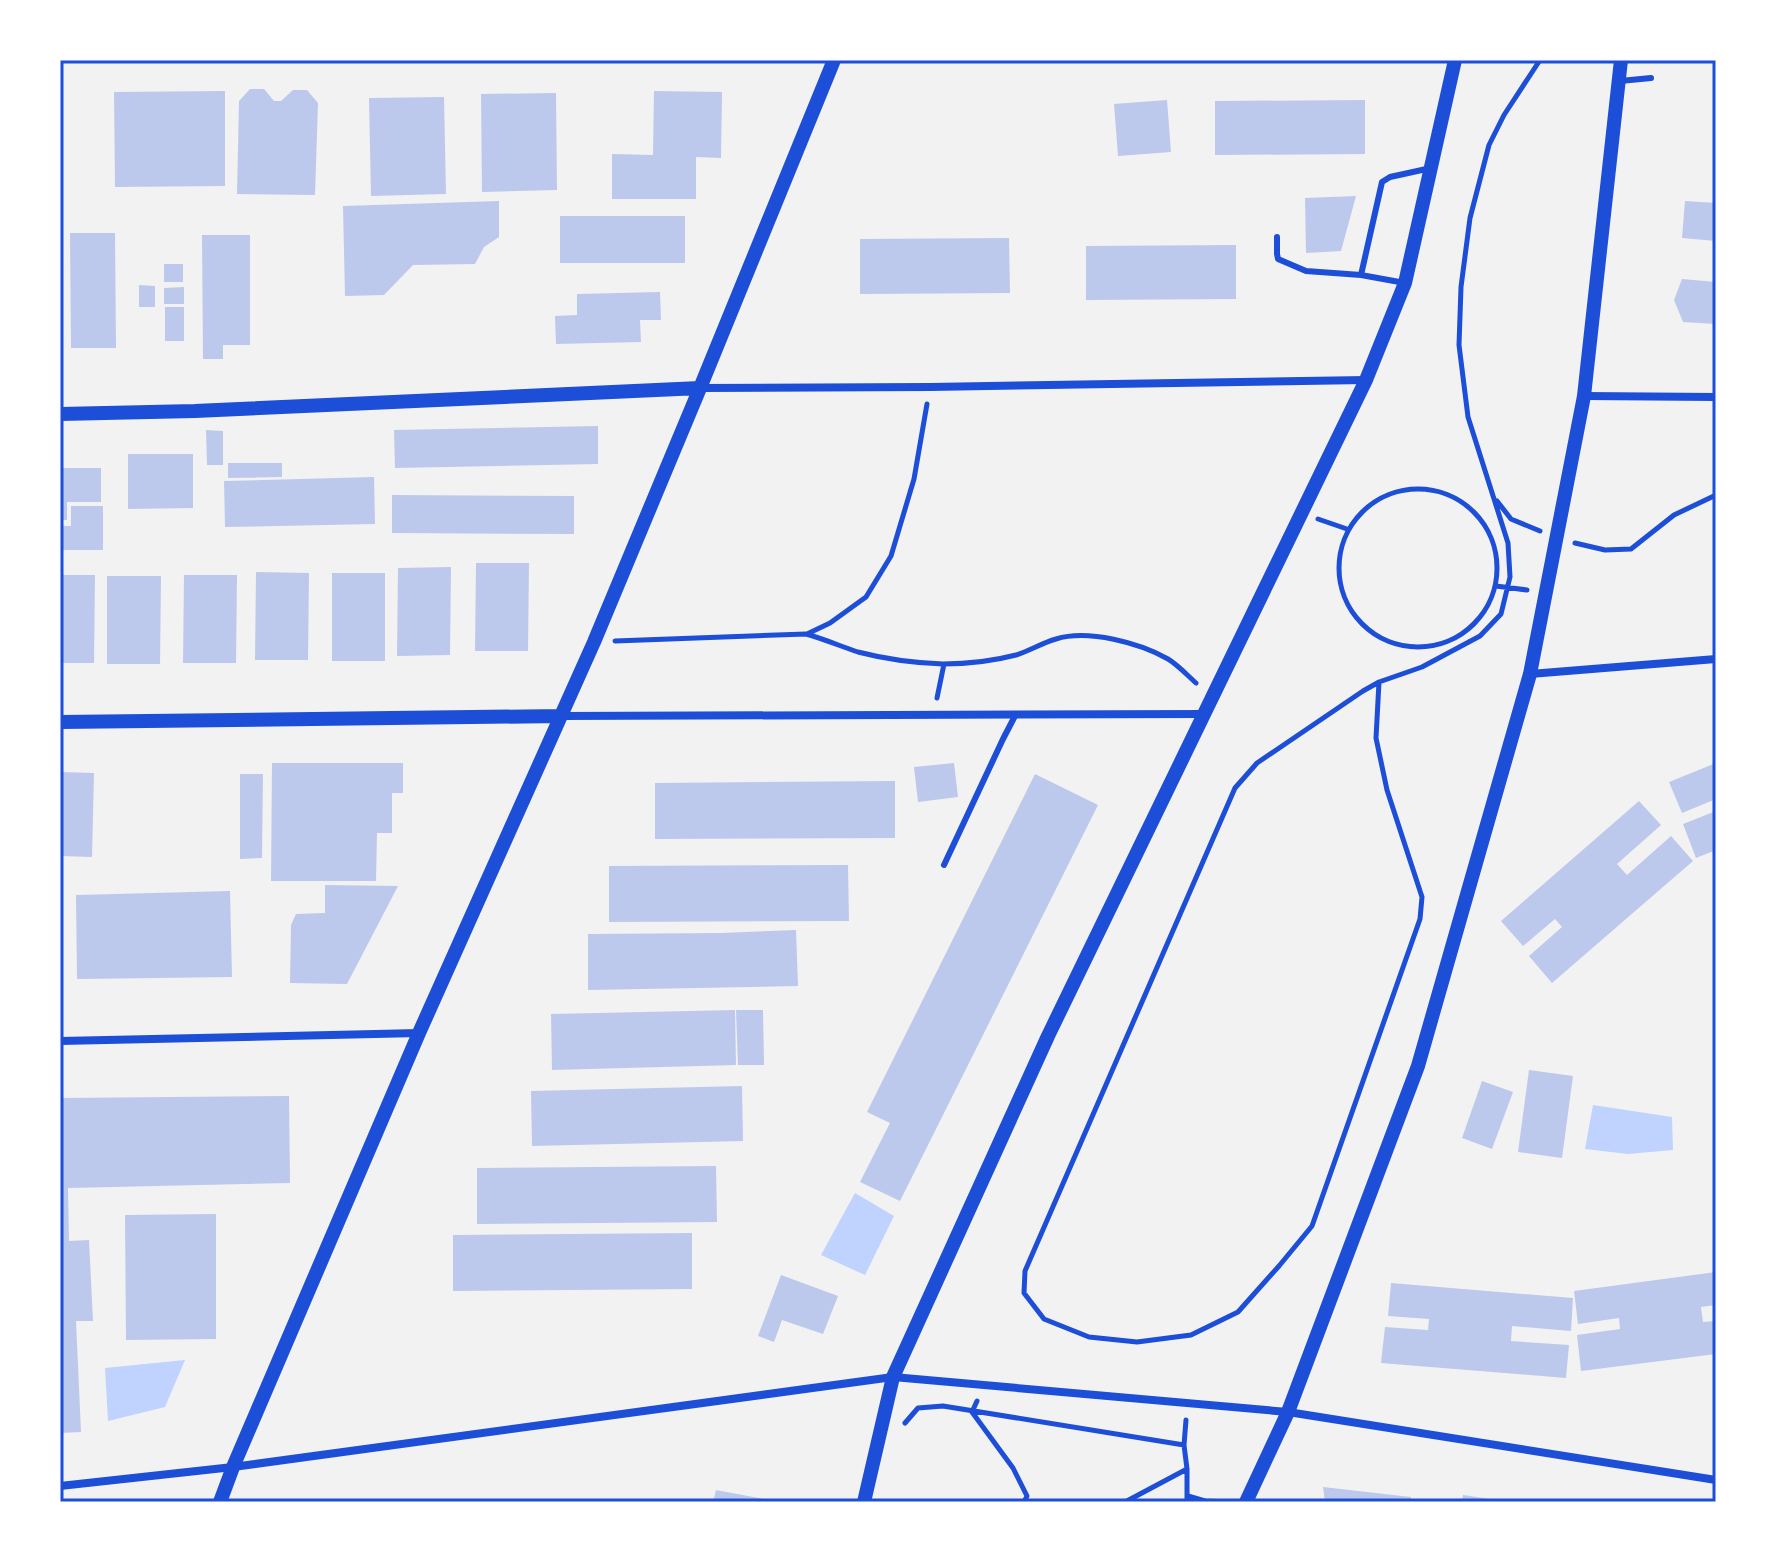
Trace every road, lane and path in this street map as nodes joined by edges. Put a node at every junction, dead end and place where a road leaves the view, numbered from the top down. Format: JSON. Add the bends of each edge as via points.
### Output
{"nodes":[{"id":1,"x":834,"y":60,"type":"edge"},
{"id":2,"x":1455,"y":60,"type":"edge"},
{"id":3,"x":1540,"y":60,"type":"edge"},
{"id":4,"x":1621,"y":60,"type":"edge"},
{"id":5,"x":1651,"y":78,"type":"dead end"},
{"id":6,"x":1620,"y":81,"type":"junction"},
{"id":7,"x":1431,"y":168,"type":"junction"},
{"id":8,"x":1277,"y":237,"type":"dead end"},
{"id":9,"x":1361,"y":275,"type":"junction"},
{"id":10,"x":1405,"y":283,"type":"junction"},
{"id":11,"x":1366,"y":380,"type":"junction"},
{"id":12,"x":930,"y":387,"type":"junction"},
{"id":13,"x":700,"y":388,"type":"junction"},
{"id":14,"x":1584,"y":396,"type":"junction"},
{"id":15,"x":1716,"y":397,"type":"edge"},
{"id":16,"x":60,"y":414,"type":"edge"},
{"id":17,"x":1716,"y":495,"type":"edge"},
{"id":18,"x":1493,"y":497,"type":"junction"},
{"id":19,"x":1301,"y":514,"type":"junction"},
{"id":20,"x":1347,"y":529,"type":"junction"},
{"id":21,"x":1556,"y":537,"type":"junction"},
{"id":22,"x":1496,"y":586,"type":"junction"},
{"id":23,"x":1508,"y":586,"type":"junction"},
{"id":24,"x":1546,"y":593,"type":"junction"},
{"id":25,"x":806,"y":634,"type":"junction"},
{"id":26,"x":594,"y":642,"type":"junction"},
{"id":27,"x":1716,"y":659,"type":"edge"},
{"id":28,"x":944,"y":664,"type":"junction"},
{"id":29,"x":1530,"y":674,"type":"junction"},
{"id":30,"x":1379,"y":682,"type":"junction"},
{"id":31,"x":1213,"y":697,"type":"junction"},
{"id":32,"x":1016,"y":714,"type":"junction"},
{"id":33,"x":1205,"y":714,"type":"junction"},
{"id":34,"x":933,"y":715,"type":"junction"},
{"id":35,"x":561,"y":716,"type":"junction"},
{"id":36,"x":60,"y":722,"type":"edge"},
{"id":37,"x":944,"y":865,"type":"dead end"},
{"id":38,"x":419,"y":1033,"type":"junction"},
{"id":39,"x":60,"y":1041,"type":"edge"},
{"id":40,"x":893,"y":1377,"type":"junction"},
{"id":41,"x":983,"y":1385,"type":"junction"},
{"id":42,"x":1187,"y":1403,"type":"junction"},
{"id":43,"x":972,"y":1412,"type":"junction"},
{"id":44,"x":1288,"y":1412,"type":"junction"},
{"id":45,"x":902,"y":1432,"type":"dead end"},
{"id":46,"x":1184,"y":1445,"type":"junction"},
{"id":47,"x":233,"y":1467,"type":"junction"},
{"id":48,"x":1187,"y":1469,"type":"junction"},
{"id":49,"x":1716,"y":1480,"type":"edge"},
{"id":50,"x":60,"y":1486,"type":"edge"},
{"id":51,"x":1188,"y":1499,"type":"edge"},
{"id":52,"x":220,"y":1502,"type":"edge"},
{"id":53,"x":864,"y":1502,"type":"edge"},
{"id":54,"x":1024,"y":1502,"type":"edge"},
{"id":55,"x":1125,"y":1502,"type":"edge"},
{"id":56,"x":1230,"y":1502,"type":"edge"},
{"id":57,"x":1246,"y":1502,"type":"edge"}],
"edges":[{"from":1,"to":13,"type":"street"},
{"from":2,"to":7,"type":"street"},
{"from":3,"to":18,"type":"path","via":[[1489,145],[1470,218],[1461,287],[1459,345],[1468,417]]},
{"from":4,"to":6,"type":"street"},
{"from":5,"to":6,"type":"lane"},
{"from":6,"to":14,"type":"street"},
{"from":7,"to":9,"type":"lane","via":[[1382,182]]},
{"from":7,"to":10,"type":"street"},
{"from":8,"to":9,"type":"lane","via":[[1278,259],[1283,262],[1306,271]]},
{"from":9,"to":10,"type":"lane"},
{"from":10,"to":11,"type":"street"},
{"from":11,"to":12,"type":"street"},
{"from":11,"to":19,"type":"street"},
{"from":12,"to":13,"type":"street"},
{"from":12,"to":25,"type":"path","via":[[914,479],[891,556],[866,597]]},
{"from":13,"to":16,"type":"street"},
{"from":13,"to":26,"type":"street"},
{"from":14,"to":15,"type":"street"},
{"from":14,"to":21,"type":"street"},
{"from":17,"to":21,"type":"path","via":[[1674,515],[1631,549],[1605,550]]},
{"from":18,"to":21,"type":"path","via":[[1511,519]]},
{"from":18,"to":23,"type":"path","via":[[1508,543]]},
{"from":19,"to":20,"type":"path"},
{"from":19,"to":31,"type":"street"},
{"from":20,"to":22,"type":"path","via":[[1369,504],[1399,490],[1431,489],[1462,501],[1485,523],[1497,554]]},
{"from":20,"to":22,"type":"path","via":[[1337,561],[1342,595],[1360,624],[1388,643],[1422,648],[1455,639],[1481,617]]},
{"from":21,"to":24,"type":"street"},
{"from":22,"to":23,"type":"path"},
{"from":23,"to":24,"type":"path"},
{"from":23,"to":30,"type":"path","via":[[1501,614],[1480,636],[1422,667]]},
{"from":24,"to":29,"type":"street"},
{"from":25,"to":26,"type":"path"},
{"from":25,"to":28,"type":"path","via":[[858,652]]},
{"from":26,"to":35,"type":"street"},
{"from":27,"to":29,"type":"street"},
{"from":28,"to":31,"type":"path","via":[[1017,655],[1057,639],[1099,637],[1170,661]]},
{"from":28,"to":34,"type":"path"},
{"from":29,"to":44,"type":"street","via":[[1418,1066]]},
{"from":30,"to":30,"type":"path","via":[[1257,763],[1235,788],[1025,1271],[1024,1293],[1044,1319],[1089,1337],[1137,1342],[1191,1335],[1238,1312],[1312,1226],[1420,919],[1422,897],[1376,738]]},
{"from":31,"to":33,"type":"street"},
{"from":32,"to":33,"type":"street"},
{"from":32,"to":34,"type":"street"},
{"from":32,"to":37,"type":"lane"},
{"from":33,"to":40,"type":"street","via":[[1048,1036]]},
{"from":34,"to":35,"type":"street"},
{"from":35,"to":36,"type":"street"},
{"from":35,"to":38,"type":"street"},
{"from":38,"to":39,"type":"street"},
{"from":38,"to":47,"type":"street"},
{"from":40,"to":41,"type":"street"},
{"from":40,"to":47,"type":"street"},
{"from":40,"to":53,"type":"street"},
{"from":41,"to":42,"type":"street"},
{"from":41,"to":43,"type":"path"},
{"from":42,"to":44,"type":"street"},
{"from":42,"to":46,"type":"path"},
{"from":43,"to":45,"type":"path","via":[[918,1408]]},
{"from":43,"to":46,"type":"path"},
{"from":43,"to":54,"type":"path","via":[[1013,1468],[1027,1496]]},
{"from":44,"to":49,"type":"street"},
{"from":44,"to":57,"type":"street"},
{"from":46,"to":48,"type":"path"},
{"from":47,"to":50,"type":"street"},
{"from":47,"to":52,"type":"street"},
{"from":48,"to":51,"type":"path"},
{"from":48,"to":55,"type":"path"},
{"from":51,"to":56,"type":"path"}]}
